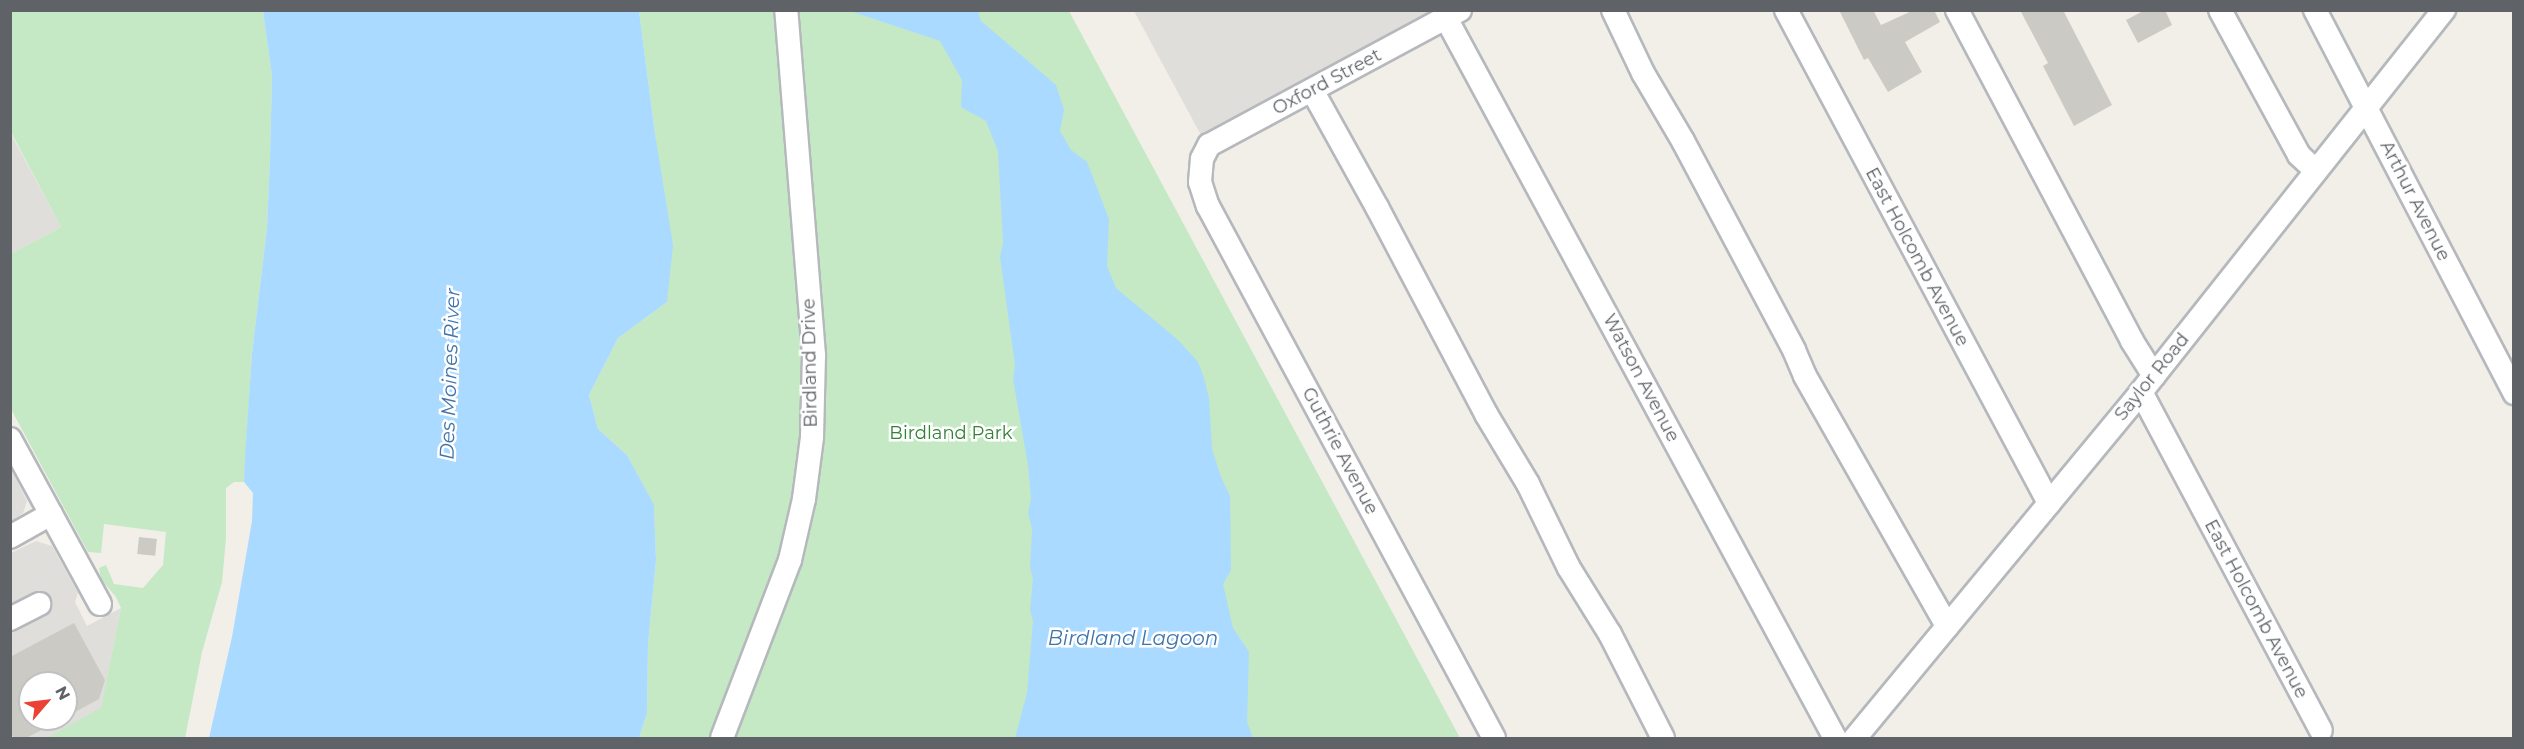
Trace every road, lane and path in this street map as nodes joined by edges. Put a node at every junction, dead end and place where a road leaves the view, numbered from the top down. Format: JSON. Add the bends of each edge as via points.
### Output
{"nodes":[{"id":1,"x":786,"y":10,"type":"edge"},
{"id":2,"x":1613,"y":10,"type":"edge"},
{"id":3,"x":1786,"y":10,"type":"edge"},
{"id":4,"x":1957,"y":10,"type":"edge"},
{"id":5,"x":2220,"y":10,"type":"edge"},
{"id":6,"x":2315,"y":10,"type":"edge"},
{"id":7,"x":2444,"y":10,"type":"edge"},
{"id":8,"x":1453,"y":14,"type":"edge"},
{"id":9,"x":1312,"y":90,"type":"junction"},
{"id":10,"x":2366,"y":107,"type":"junction"},
{"id":11,"x":1202,"y":159,"type":"joint"},
{"id":12,"x":2316,"y":171,"type":"junction"},
{"id":13,"x":2147,"y":384,"type":"junction"},
{"id":14,"x":2514,"y":393,"type":"edge"},
{"id":15,"x":10,"y":439,"type":"edge"},
{"id":16,"x":2049,"y":503,"type":"junction"},
{"id":17,"x":51,"y":514,"type":"junction"},
{"id":18,"x":10,"y":537,"type":"edge"},
{"id":19,"x":39,"y":604,"type":"dead end"},
{"id":20,"x":100,"y":604,"type":"dead end"},
{"id":21,"x":13,"y":613,"type":"edge"},
{"id":22,"x":1947,"y":626,"type":"junction"},
{"id":23,"x":2321,"y":730,"type":"dead end"},
{"id":24,"x":722,"y":738,"type":"edge"},
{"id":25,"x":1494,"y":738,"type":"edge"},
{"id":26,"x":1663,"y":738,"type":"edge"},
{"id":27,"x":1835,"y":738,"type":"edge"},
{"id":28,"x":1855,"y":738,"type":"edge"}],
"edges":[{"from":1,"to":24,"type":"street","name":"Birdland Drive","via":[[814,355],[812,437],[804,499],[790,560]]},
{"from":2,"to":22,"type":"street","via":[[1805,376]]},
{"from":3,"to":16,"type":"street","name":"East Holcomb Avenue"},
{"from":4,"to":13,"type":"street","name":"East Holcomb Avenue","via":[[2132,341]]},
{"from":5,"to":12,"type":"street","via":[[2299,155]]},
{"from":6,"to":10,"type":"street","name":"Arthur Avenue"},
{"from":7,"to":10,"type":"street","name":"Saylor Road"},
{"from":8,"to":9,"type":"street","name":"Oxford Street"},
{"from":8,"to":27,"type":"street","name":"Watson Avenue"},
{"from":9,"to":11,"type":"street","name":"Oxford Street","via":[[1209,145]]},
{"from":9,"to":26,"type":"street"},
{"from":10,"to":12,"type":"street","name":"Saylor Road"},
{"from":10,"to":14,"type":"street","name":"Arthur Avenue"},
{"from":11,"to":25,"type":"street","name":"Guthrie Avenue","via":[[1200,182],[1208,206]]},
{"from":12,"to":13,"type":"street","name":"Saylor Road"},
{"from":13,"to":16,"type":"street","name":"Saylor Road"},
{"from":13,"to":23,"type":"street","name":"East Holcomb Avenue"},
{"from":15,"to":17,"type":"street"},
{"from":16,"to":22,"type":"street","name":"Saylor Road"},
{"from":17,"to":18,"type":"street"},
{"from":17,"to":20,"type":"street"},
{"from":19,"to":21,"type":"street"},
{"from":22,"to":28,"type":"street","name":"Saylor Road"}]}
